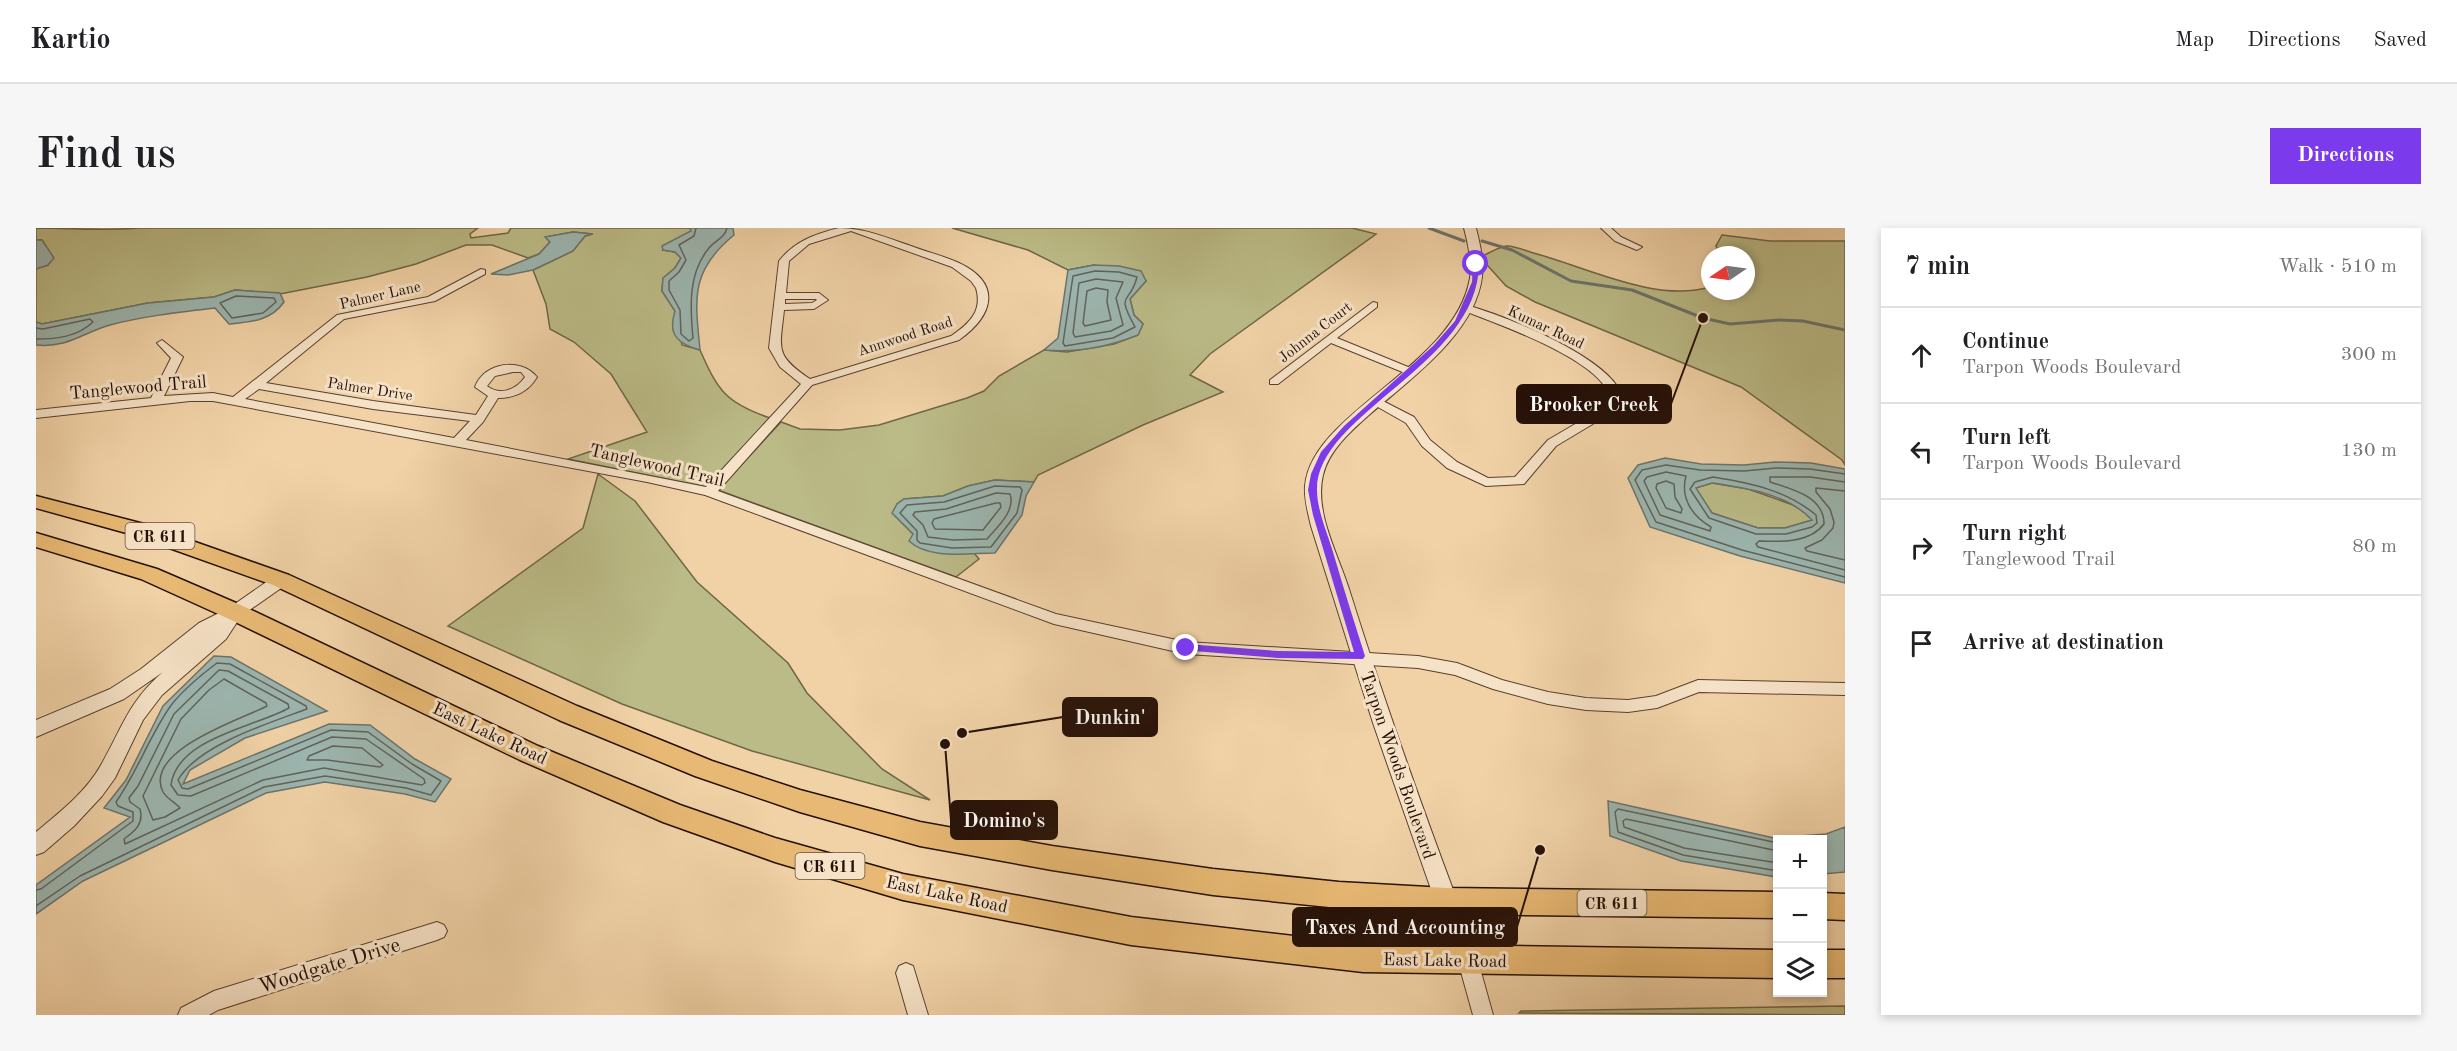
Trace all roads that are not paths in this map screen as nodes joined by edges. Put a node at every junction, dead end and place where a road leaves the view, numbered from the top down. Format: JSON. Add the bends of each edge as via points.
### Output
{"nodes":[{"id":1,"x":852,"y":228,"type":"edge"},
{"id":2,"x":1470,"y":228,"type":"edge"},
{"id":3,"x":1606,"y":228,"type":"edge"},
{"id":4,"x":1637,"y":247,"type":"dead end"},
{"id":5,"x":481,"y":272,"type":"dead end"},
{"id":6,"x":780,"y":296,"type":"junction"},
{"id":7,"x":1373,"y":305,"type":"dead end"},
{"id":8,"x":778,"y":308,"type":"junction"},
{"id":9,"x":1466,"y":308,"type":"junction"},
{"id":10,"x":1330,"y":339,"type":"junction"},
{"id":11,"x":162,"y":343,"type":"dead end"},
{"id":12,"x":1409,"y":371,"type":"junction"},
{"id":13,"x":1274,"y":382,"type":"dead end"},
{"id":14,"x":808,"y":383,"type":"junction"},
{"id":15,"x":257,"y":385,"type":"junction"},
{"id":16,"x":495,"y":394,"type":"dead end"},
{"id":17,"x":156,"y":400,"type":"junction"},
{"id":18,"x":236,"y":401,"type":"junction"},
{"id":19,"x":1375,"y":402,"type":"junction"},
{"id":20,"x":36,"y":414,"type":"edge"},
{"id":21,"x":479,"y":419,"type":"junction"},
{"id":22,"x":456,"y":444,"type":"junction"},
{"id":23,"x":709,"y":492,"type":"junction"},
{"id":24,"x":36,"y":502,"type":"edge"},
{"id":25,"x":36,"y":540,"type":"edge"},
{"id":26,"x":281,"y":580,"type":"junction"},
{"id":27,"x":235,"y":612,"type":"junction"},
{"id":28,"x":1360,"y":656,"type":"junction"},
{"id":29,"x":1845,"y":690,"type":"edge"},
{"id":30,"x":36,"y":729,"type":"edge"},
{"id":31,"x":36,"y":845,"type":"edge"},
{"id":32,"x":1446,"y":901,"type":"junction"},
{"id":33,"x":1773,"y":905,"type":"edge"},
{"id":34,"x":1827,"y":906,"type":"edge"},
{"id":35,"x":1845,"y":907,"type":"edge"},
{"id":36,"x":437,"y":931,"type":"dead end"},
{"id":37,"x":1468,"y":961,"type":"junction"},
{"id":38,"x":1773,"y":964,"type":"edge"},
{"id":39,"x":1827,"y":964,"type":"edge"},
{"id":40,"x":1845,"y":964,"type":"edge"},
{"id":41,"x":906,"y":973,"type":"dead end"},
{"id":42,"x":188,"y":1015,"type":"edge"},
{"id":43,"x":918,"y":1015,"type":"edge"},
{"id":44,"x":1483,"y":1015,"type":"edge"}],
"edges":[{"from":1,"to":6,"type":"street","via":[[792,249],[784,261]]},
{"from":1,"to":14,"type":"street","name":"Annwood Road","via":[[963,269],[982,287],[982,313],[955,338]]},
{"from":2,"to":9,"type":"street","name":"Tarpon Woods Boulevard","via":[[1476,264],[1475,282]]},
{"from":3,"to":4,"type":"street","via":[[1618,239]]},
{"from":5,"to":15,"type":"street","name":"Palmer Lane","via":[[431,299],[341,317]]},
{"from":6,"to":8,"type":"street"},
{"from":6,"to":8,"type":"street","via":[[819,296],[824,300],[814,306]]},
{"from":7,"to":10,"type":"street","name":"Johnna Court"},
{"from":8,"to":14,"type":"street","via":[[777,356]]},
{"from":9,"to":12,"type":"street","name":"Tarpon Woods Boulevard","via":[[1436,347]]},
{"from":9,"to":19,"type":"street","name":"Kumar Road","via":[[1583,361],[1610,382],[1617,393],[1617,404],[1552,443],[1519,481],[1486,482],[1452,465],[1426,443],[1410,420]]},
{"from":10,"to":12,"type":"street"},
{"from":10,"to":13,"type":"street","name":"Johnna Court"},
{"from":11,"to":17,"type":"street","via":[[177,357]]},
{"from":12,"to":19,"type":"street","name":"Tarpon Woods Boulevard"},
{"from":14,"to":23,"type":"street"},
{"from":15,"to":18,"type":"street","name":"Palmer Lane"},
{"from":15,"to":21,"type":"street","name":"Palmer Drive"},
{"from":16,"to":21,"type":"street"},
{"from":17,"to":18,"type":"street","name":"Tanglewood Trail","via":[[190,396]]},
{"from":17,"to":20,"type":"street","name":"Tanglewood Trail"},
{"from":18,"to":22,"type":"street","name":"Tanglewood Trail"},
{"from":19,"to":28,"type":"street","name":"Tarpon Woods Boulevard","via":[[1324,454],[1313,490]]},
{"from":21,"to":22,"type":"street"},
{"from":22,"to":23,"type":"street","name":"Tanglewood Trail","via":[[599,468]]},
{"from":23,"to":28,"type":"street","name":"Tanglewood Trail","via":[[1054,619],[1186,648]]},
{"from":24,"to":26,"type":"main road","number":"CR 611","via":[[137,529]]},
{"from":25,"to":27,"type":"main road","name":"East Lake Road","number":"CR 611","via":[[148,574]]},
{"from":26,"to":27,"type":"street"},
{"from":26,"to":32,"type":"main road","number":"CR 611","via":[[568,713],[694,765],[800,801],[898,828],[1053,858],[1213,882]]},
{"from":27,"to":30,"type":"street","via":[[205,628],[117,694]]},
{"from":27,"to":31,"type":"street","via":[[220,634],[155,690],[135,716],[95,790]]},
{"from":27,"to":37,"type":"main road","name":"East Lake Road","number":"CR 611","via":[[530,753],[672,814],[775,850],[903,887],[1131,932],[1364,958]]},
{"from":28,"to":29,"type":"street","name":"Tanglewood Trail","via":[[1457,669],[1499,685],[1586,704],[1628,706],[1657,702],[1698,686]]},
{"from":28,"to":32,"type":"street","name":"Tarpon Woods Boulevard"},
{"from":32,"to":33,"type":"main road","number":"CR 611"},
{"from":32,"to":37,"type":"street","name":"Tarpon Woods Boulevard"},
{"from":34,"to":35,"type":"main road"},
{"from":36,"to":42,"type":"street","name":"Woodgate Drive","via":[[214,1001]]},
{"from":37,"to":38,"type":"main road","name":"East Lake Road","number":"CR 611"},
{"from":37,"to":44,"type":"street"},
{"from":39,"to":40,"type":"main road"},
{"from":41,"to":43,"type":"street"}]}
